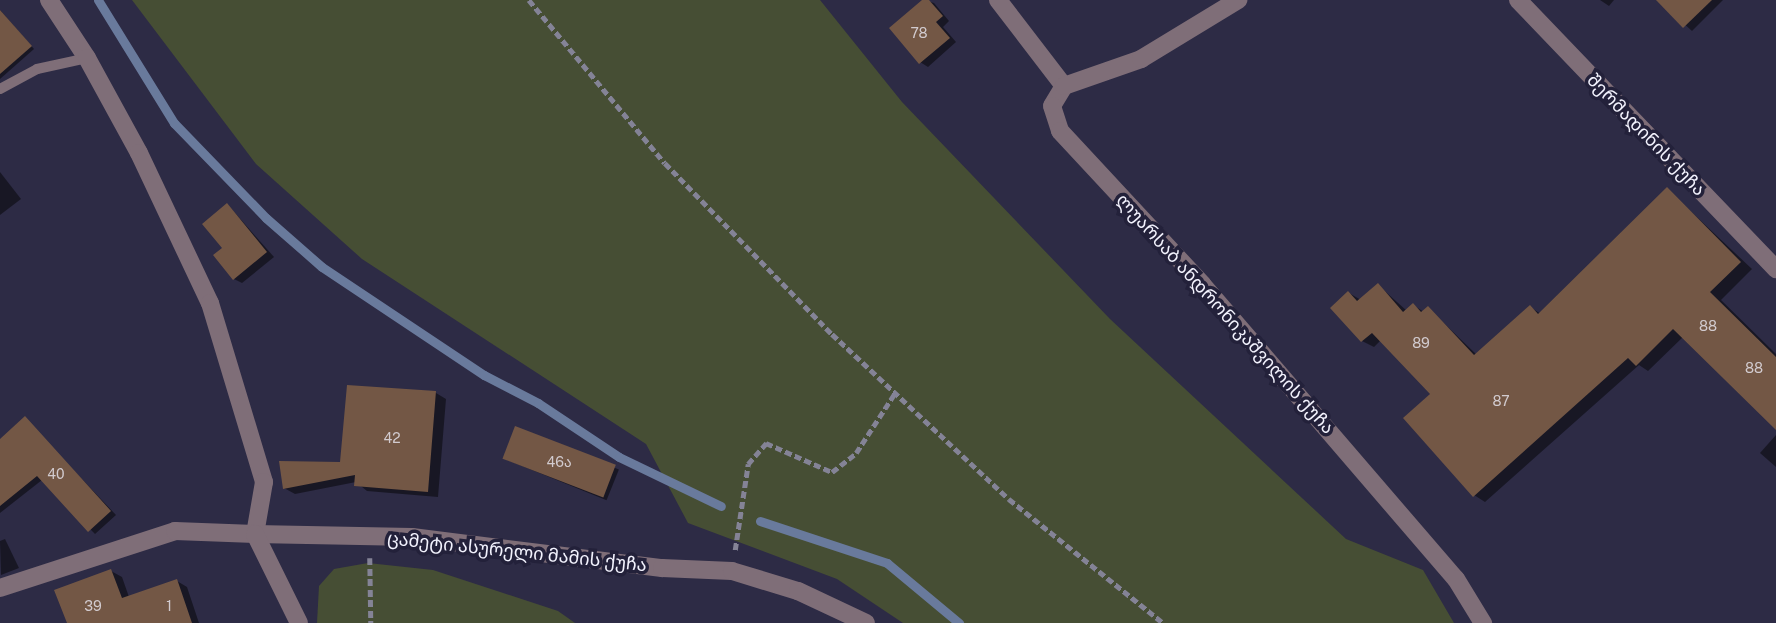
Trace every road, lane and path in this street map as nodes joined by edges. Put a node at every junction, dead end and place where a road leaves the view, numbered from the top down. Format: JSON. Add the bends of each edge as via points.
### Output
{"nodes":[{"id":1,"x":49,"y":0,"type":"edge"},
{"id":2,"x":529,"y":0,"type":"edge"},
{"id":3,"x":998,"y":0,"type":"edge"},
{"id":4,"x":1518,"y":0,"type":"edge"},
{"id":5,"x":1228,"y":3,"type":"edge"},
{"id":6,"x":87,"y":58,"type":"junction"},
{"id":7,"x":1064,"y":86,"type":"junction"},
{"id":8,"x":0,"y":89,"type":"edge"},
{"id":9,"x":1776,"y":269,"type":"edge"},
{"id":10,"x":895,"y":393,"type":"junction"},
{"id":11,"x":255,"y":534,"type":"junction"},
{"id":12,"x":369,"y":537,"type":"junction"},
{"id":13,"x":732,"y":571,"type":"junction"},
{"id":14,"x":0,"y":588,"type":"edge"},
{"id":15,"x":299,"y":623,"type":"edge"},
{"id":16,"x":371,"y":623,"type":"edge"},
{"id":17,"x":866,"y":623,"type":"edge"},
{"id":18,"x":1163,"y":623,"type":"edge"},
{"id":19,"x":1483,"y":623,"type":"edge"}],
"edges":[{"from":1,"to":6,"type":"street"},
{"from":2,"to":10,"type":"path","via":[[665,163]]},
{"from":3,"to":7,"type":"street"},
{"from":4,"to":9,"type":"street","name":"შერმადინის ქუჩა"},
{"from":5,"to":7,"type":"street","via":[[1141,59]]},
{"from":6,"to":8,"type":"lane","via":[[37,69]]},
{"from":6,"to":11,"type":"street","via":[[139,153],[210,303],[264,482]]},
{"from":7,"to":19,"type":"street","name":"ლუარსაბ ანდრონიკაშვილის ქუჩა","via":[[1052,106],[1060,131],[1202,284],[1456,579]]},
{"from":10,"to":13,"type":"path","via":[[856,453],[832,472],[766,443],[748,464]]},
{"from":10,"to":18,"type":"path","via":[[1009,499]]},
{"from":11,"to":12,"type":"street","name":"ცამეტი ასურელი მამის ქუჩა"},
{"from":11,"to":14,"type":"street","name":"ცამეტი ასურელი მამის ქუჩა","via":[[175,531]]},
{"from":11,"to":15,"type":"street"},
{"from":12,"to":13,"type":"street","name":"ცამეტი ასურელი მამის ქუჩა","via":[[412,537],[662,568]]},
{"from":12,"to":16,"type":"path"},
{"from":13,"to":17,"type":"street","name":"ცამეტი ასურელი მამის ქუჩა","via":[[798,591]]}]}
